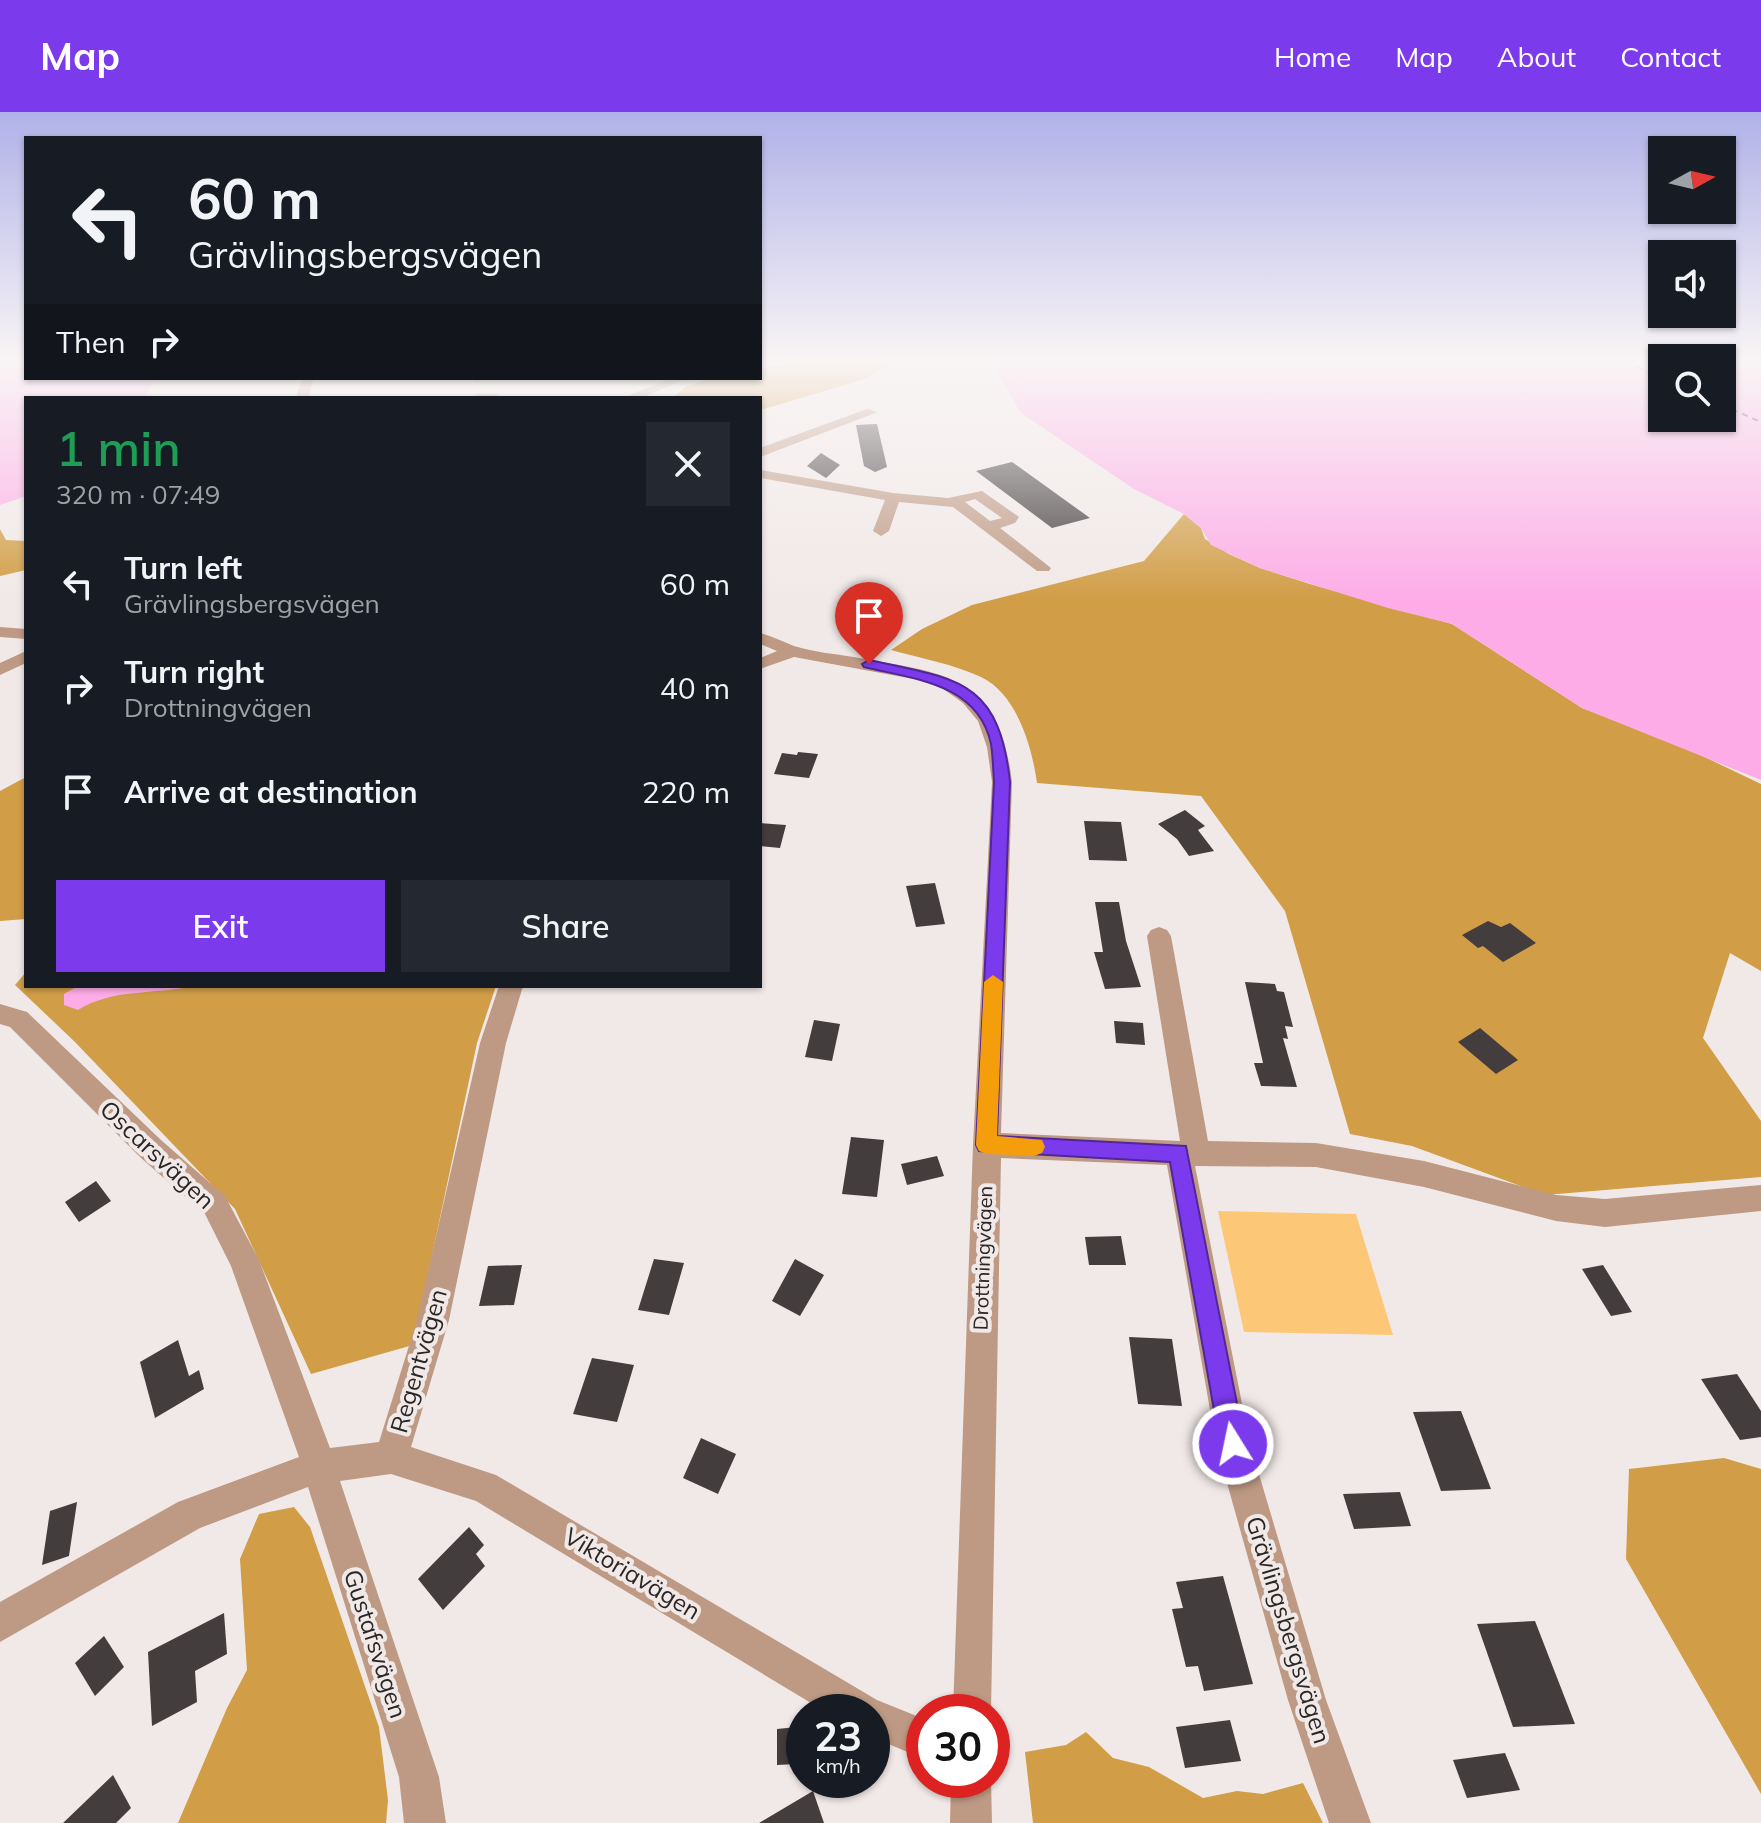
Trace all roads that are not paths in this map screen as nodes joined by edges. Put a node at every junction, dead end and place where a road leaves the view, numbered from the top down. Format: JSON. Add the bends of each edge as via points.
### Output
{"nodes":[{"id":1,"x":790,"y":442,"type":"edge"},
{"id":2,"x":762,"y":452,"type":"edge"},
{"id":3,"x":762,"y":474,"type":"edge"},
{"id":4,"x":893,"y":497,"type":"junction"},
{"id":5,"x":949,"y":502,"type":"junction"},
{"id":6,"x":990,"y":526,"type":"junction"},
{"id":7,"x":881,"y":531,"type":"dead end"},
{"id":8,"x":1043,"y":568,"type":"dead end"},
{"id":9,"x":24,"y":624,"type":"edge"},
{"id":10,"x":1,"y":632,"type":"edge"},
{"id":11,"x":24,"y":634,"type":"edge"},
{"id":12,"x":762,"y":639,"type":"edge"},
{"id":13,"x":792,"y":651,"type":"junction"},
{"id":14,"x":24,"y":657,"type":"edge"},
{"id":15,"x":762,"y":663,"type":"edge"},
{"id":16,"x":0,"y":670,"type":"edge"},
{"id":17,"x":1159,"y":936,"type":"dead end"},
{"id":18,"x":510,"y":988,"type":"edge"},
{"id":19,"x":0,"y":1014,"type":"edge"},
{"id":20,"x":987,"y":1145,"type":"junction"},
{"id":21,"x":1188,"y":1153,"type":"junction"},
{"id":22,"x":1761,"y":1198,"type":"edge"},
{"id":23,"x":391,"y":1457,"type":"junction"},
{"id":24,"x":317,"y":1467,"type":"junction"},
{"id":25,"x":0,"y":1623,"type":"edge"},
{"id":26,"x":833,"y":1694,"type":"edge"},
{"id":27,"x":972,"y":1694,"type":"edge"},
{"id":28,"x":971,"y":1798,"type":"edge"},
{"id":29,"x":425,"y":1823,"type":"edge"},
{"id":30,"x":971,"y":1823,"type":"edge"},
{"id":31,"x":1350,"y":1823,"type":"edge"}],
"edges":[{"from":1,"to":2,"type":"street"},
{"from":3,"to":4,"type":"street"},
{"from":4,"to":5,"type":"street"},
{"from":4,"to":7,"type":"street"},
{"from":5,"to":6,"type":"street"},
{"from":5,"to":6,"type":"street","via":[[977,494],[1011,517]]},
{"from":6,"to":8,"type":"street"},
{"from":9,"to":10,"type":"street"},
{"from":10,"to":11,"type":"street"},
{"from":12,"to":13,"type":"street","name":"Drottningvägen"},
{"from":13,"to":15,"type":"street"},
{"from":13,"to":20,"type":"street","name":"Drottningvägen","via":[[941,679],[961,691],[992,724],[1002,782]]},
{"from":14,"to":16,"type":"street"},
{"from":17,"to":21,"type":"street","name":"Grävlingsbergsvägen"},
{"from":18,"to":23,"type":"street","name":"Regentvägen","via":[[493,1043],[433,1320]]},
{"from":19,"to":24,"type":"street","name":"Oscarsvägen","via":[[18,1019],[215,1205],[244,1260]]},
{"from":20,"to":21,"type":"street"},
{"from":20,"to":27,"type":"street","name":"Drottningvägen"},
{"from":21,"to":22,"type":"street","via":[[1316,1155],[1424,1174],[1556,1208],[1605,1213]]},
{"from":21,"to":31,"type":"street","name":"Grävlingsbergsvägen","via":[[1233,1444],[1307,1700]]},
{"from":23,"to":24,"type":"street","name":"Regentvägen"},
{"from":23,"to":26,"type":"street","name":"Viktoriavägen","via":[[484,1487]]},
{"from":24,"to":25,"type":"street","name":"Regentvägen","via":[[190,1514]]},
{"from":24,"to":29,"type":"street","name":"Gustafsvägen","via":[[419,1777]]},
{"from":28,"to":30,"type":"street"}]}
